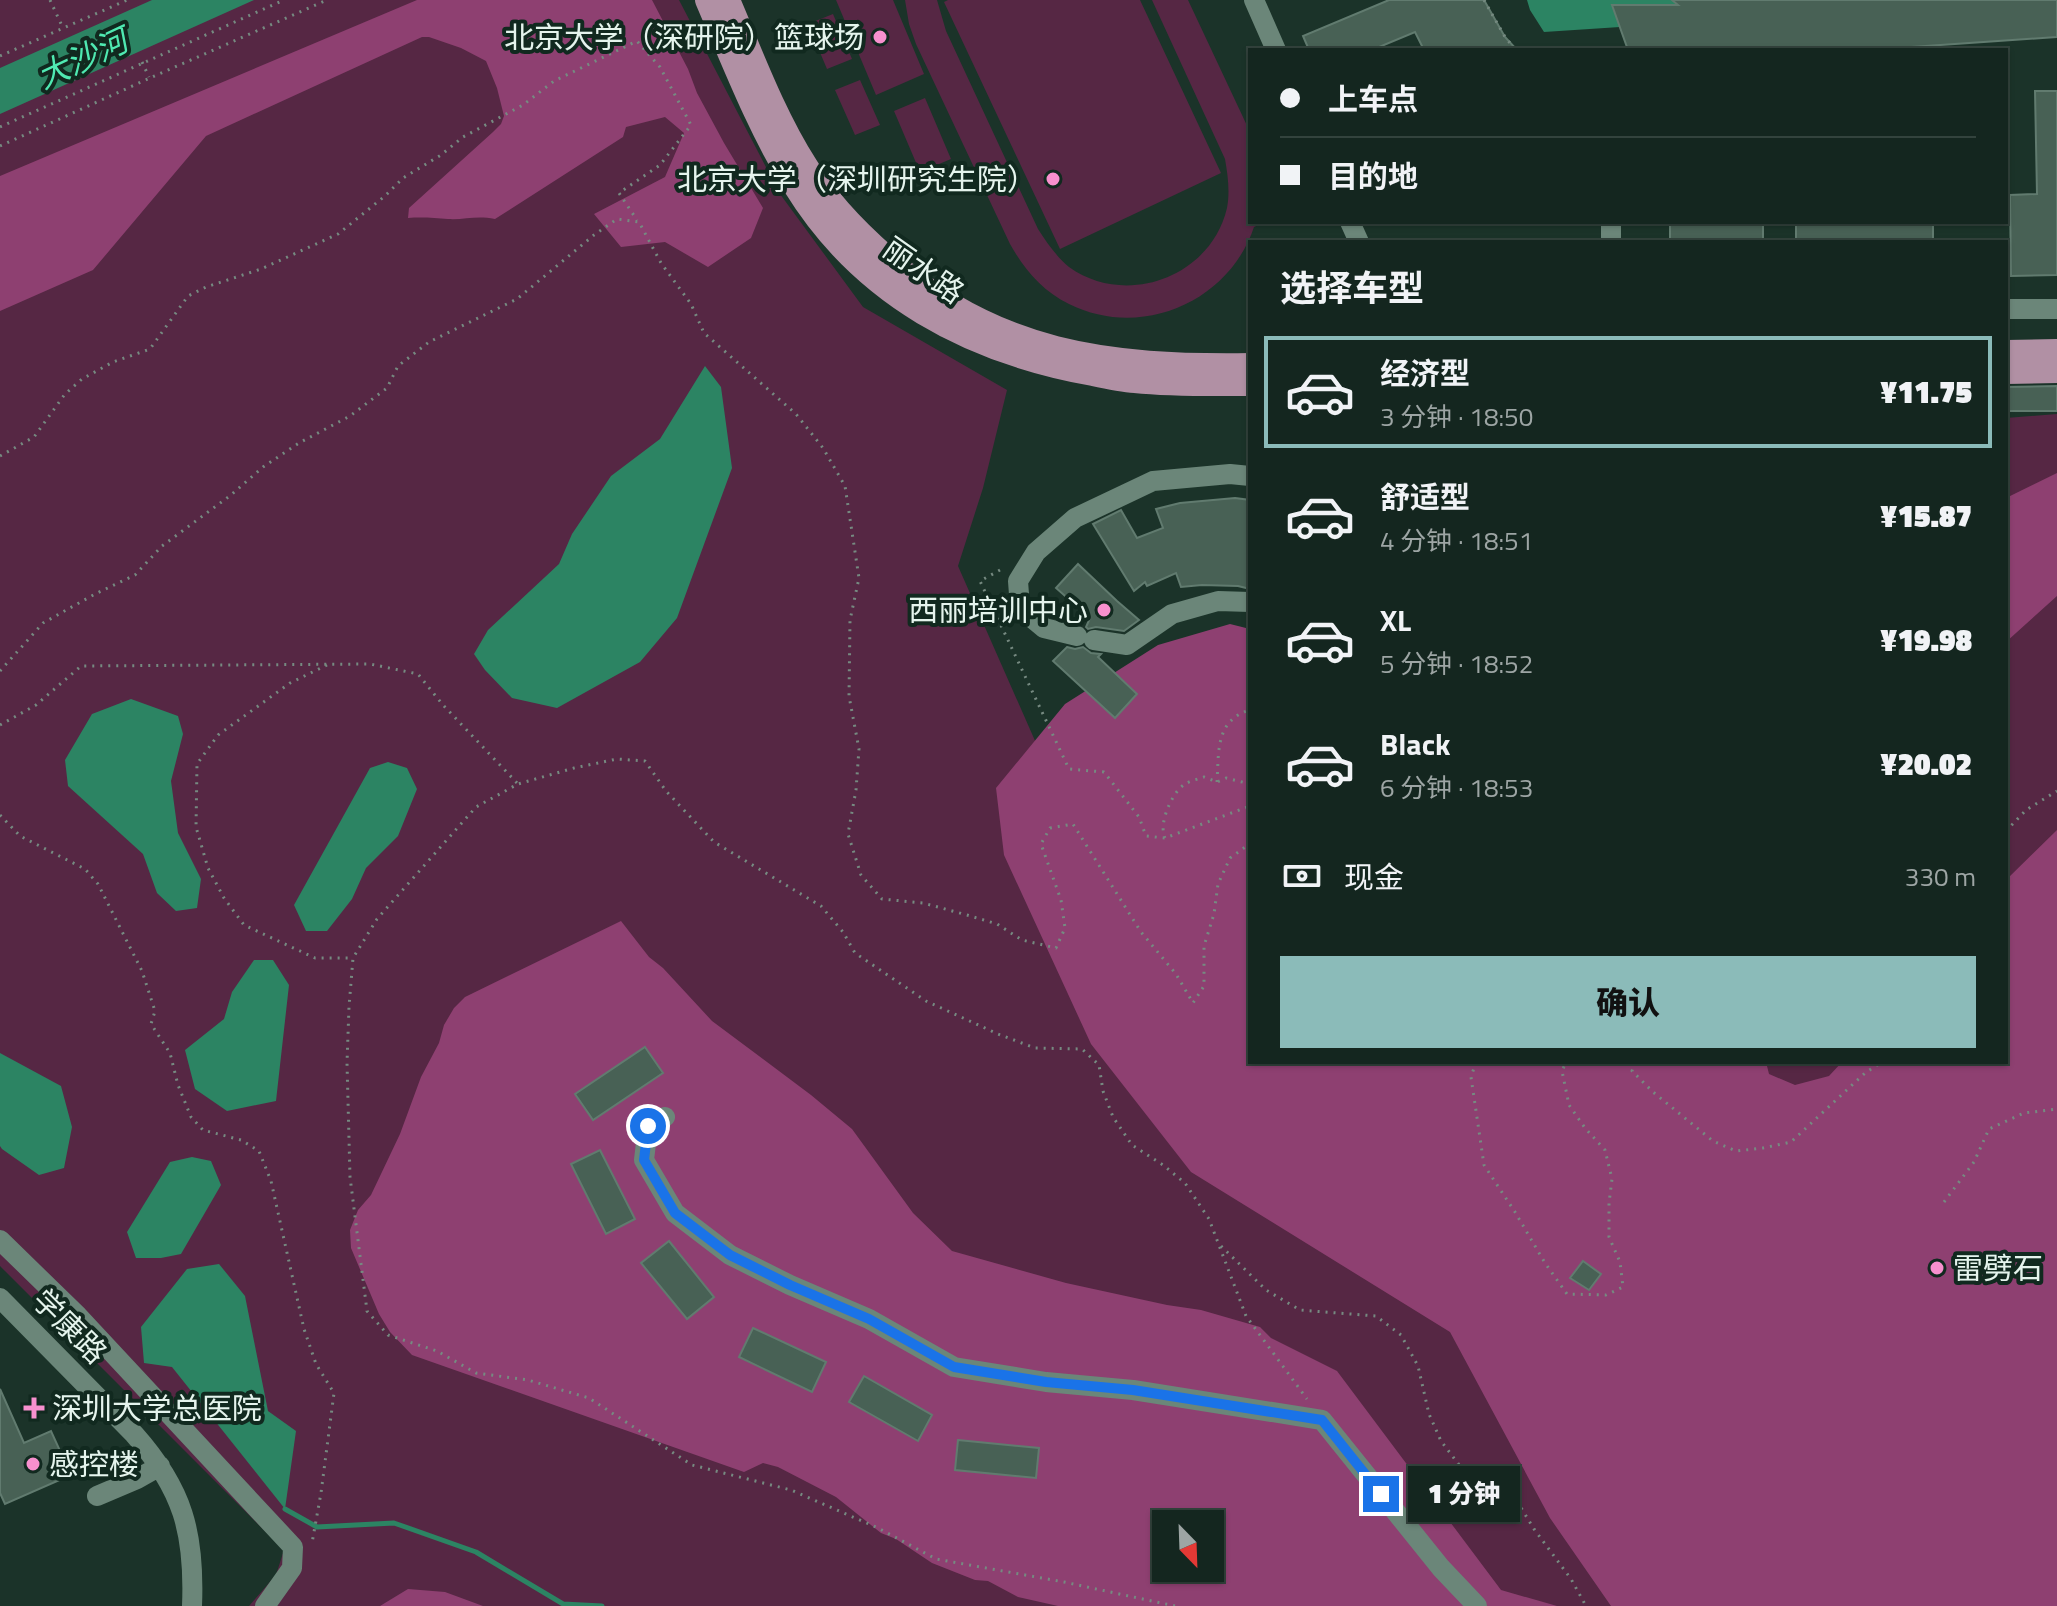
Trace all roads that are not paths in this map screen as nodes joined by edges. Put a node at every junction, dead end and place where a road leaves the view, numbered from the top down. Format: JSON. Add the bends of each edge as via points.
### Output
{"nodes":[{"id":1,"x":707,"y":0,"type":"edge"},
{"id":2,"x":728,"y":0,"type":"edge"},
{"id":3,"x":1254,"y":0,"type":"edge"},
{"id":4,"x":1275,"y":48,"type":"edge"},
{"id":5,"x":2008,"y":309,"type":"edge"},
{"id":6,"x":2057,"y":309,"type":"edge"},
{"id":7,"x":2057,"y":351,"type":"edge"},
{"id":8,"x":2008,"y":352,"type":"edge"},
{"id":9,"x":1248,"y":365,"type":"edge"},
{"id":10,"x":2057,"y":371,"type":"edge"},
{"id":11,"x":2008,"y":372,"type":"edge"},
{"id":12,"x":1248,"y":384,"type":"edge"},
{"id":13,"x":1248,"y":476,"type":"edge"},
{"id":14,"x":1248,"y":602,"type":"edge"},
{"id":15,"x":665,"y":1117,"type":"dead end"},
{"id":16,"x":0,"y":1240,"type":"edge"},
{"id":17,"x":0,"y":1298,"type":"edge"},
{"id":18,"x":160,"y":1466,"type":"junction"},
{"id":19,"x":97,"y":1496,"type":"dead end"},
{"id":20,"x":192,"y":1606,"type":"edge"},
{"id":21,"x":265,"y":1606,"type":"edge"},
{"id":22,"x":1477,"y":1606,"type":"edge"}],
"edges":[{"from":1,"to":12,"type":"main road","name":"丽水路","via":[[764,130],[801,196],[843,249],[908,304],[976,342],[1052,367],[1133,381]]},
{"from":2,"to":9,"type":"main road","name":"丽水路","via":[[780,119],[818,185],[873,246],[944,301],[1000,331],[1056,349],[1146,363]]},
{"from":3,"to":4,"type":"street"},
{"from":5,"to":6,"type":"street"},
{"from":7,"to":8,"type":"main road"},
{"from":10,"to":11,"type":"main road"},
{"from":13,"to":14,"type":"street","via":[[1153,481],[1075,518],[1036,552],[1018,581],[1020,608],[1044,628],[1127,645],[1172,614],[1218,601]]},
{"from":15,"to":22,"type":"street","via":[[648,1126],[644,1160],[675,1213],[730,1255],[869,1319],[954,1367],[1322,1420]]},
{"from":16,"to":21,"type":"street","via":[[293,1547],[292,1568]]},
{"from":17,"to":18,"type":"street","name":"学康路"},
{"from":18,"to":19,"type":"street"},
{"from":18,"to":20,"type":"street","name":"学康路","via":[[185,1519]]}]}
